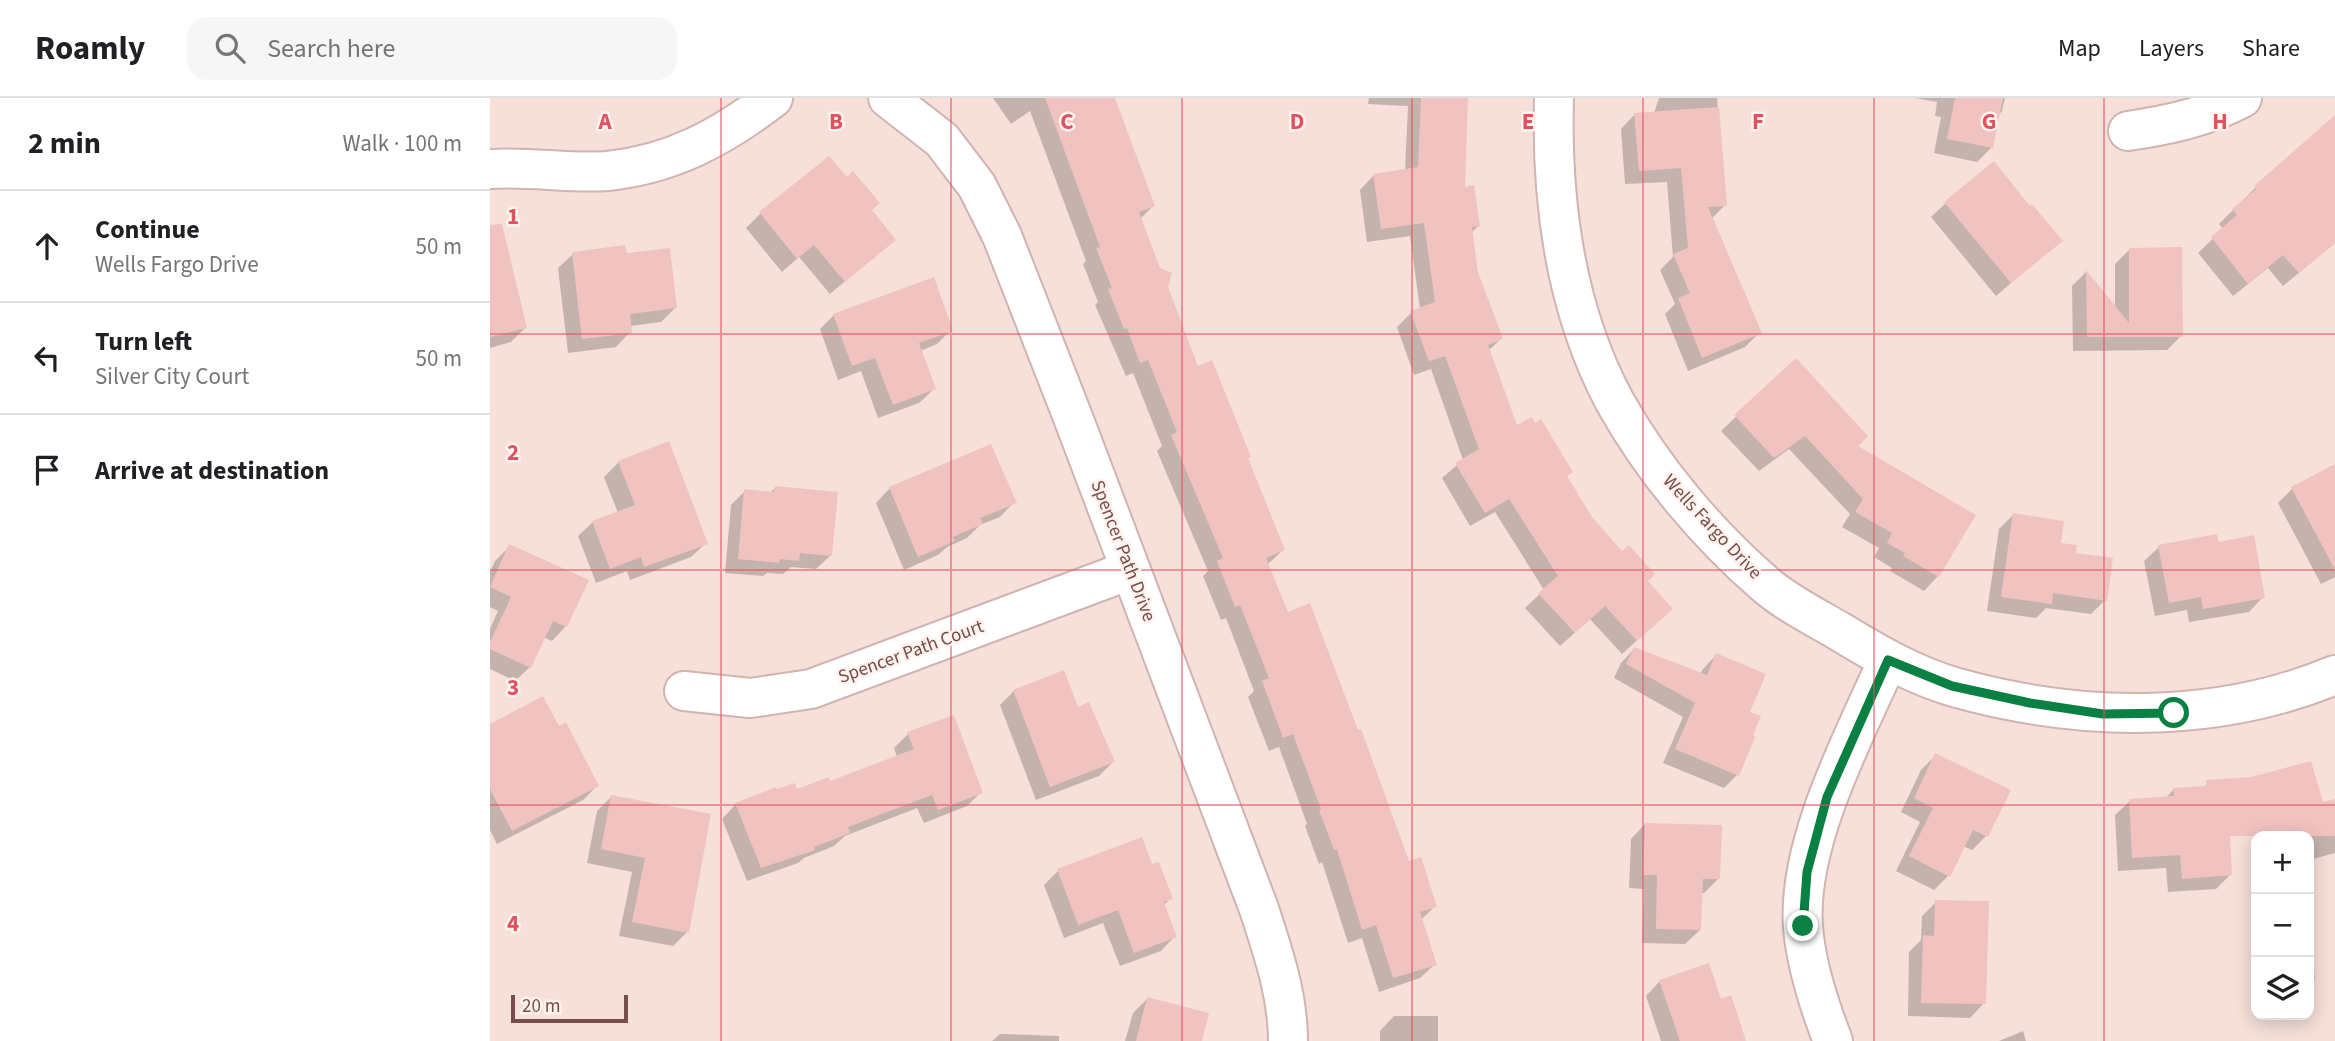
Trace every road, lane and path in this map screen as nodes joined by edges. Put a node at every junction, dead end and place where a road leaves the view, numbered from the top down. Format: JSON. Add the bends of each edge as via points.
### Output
{"nodes":[{"id":1,"x":773,"y":98,"type":"edge"},
{"id":2,"x":888,"y":98,"type":"edge"},
{"id":3,"x":1554,"y":98,"type":"edge"},
{"id":4,"x":2242,"y":98,"type":"edge"},
{"id":5,"x":2128,"y":131,"type":"dead end"},
{"id":6,"x":490,"y":169,"type":"edge"},
{"id":7,"x":1130,"y":570,"type":"junction"},
{"id":8,"x":1888,"y":660,"type":"junction"},
{"id":9,"x":2335,"y":675,"type":"edge"},
{"id":10,"x":684,"y":691,"type":"dead end"},
{"id":11,"x":1288,"y":1041,"type":"edge"},
{"id":12,"x":1833,"y":1041,"type":"edge"}],
"edges":[{"from":1,"to":6,"type":"street","via":[[704,144],[651,163],[608,171]]},
{"from":2,"to":7,"type":"street","name":"Spencer Path Drive","via":[[942,140],[977,186],[1002,236]]},
{"from":3,"to":8,"type":"street","name":"Wells Fargo Drive","via":[[1556,199],[1566,264],[1586,336],[1615,400],[1652,462],[1709,529],[1767,586]]},
{"from":4,"to":5,"type":"street","via":[[2201,117]]},
{"from":7,"to":10,"type":"street","name":"Spencer Path Court","via":[[811,689],[750,698]]},
{"from":7,"to":11,"type":"street","name":"Spencer Path Drive","via":[[1259,909],[1278,968]]},
{"from":8,"to":9,"type":"street","name":"Wells Fargo Drive","via":[[1952,686],[2103,714],[2174,713],[2239,705]]},
{"from":8,"to":12,"type":"street","via":[[1827,797],[1807,872],[1803,926],[1811,974]]}]}
